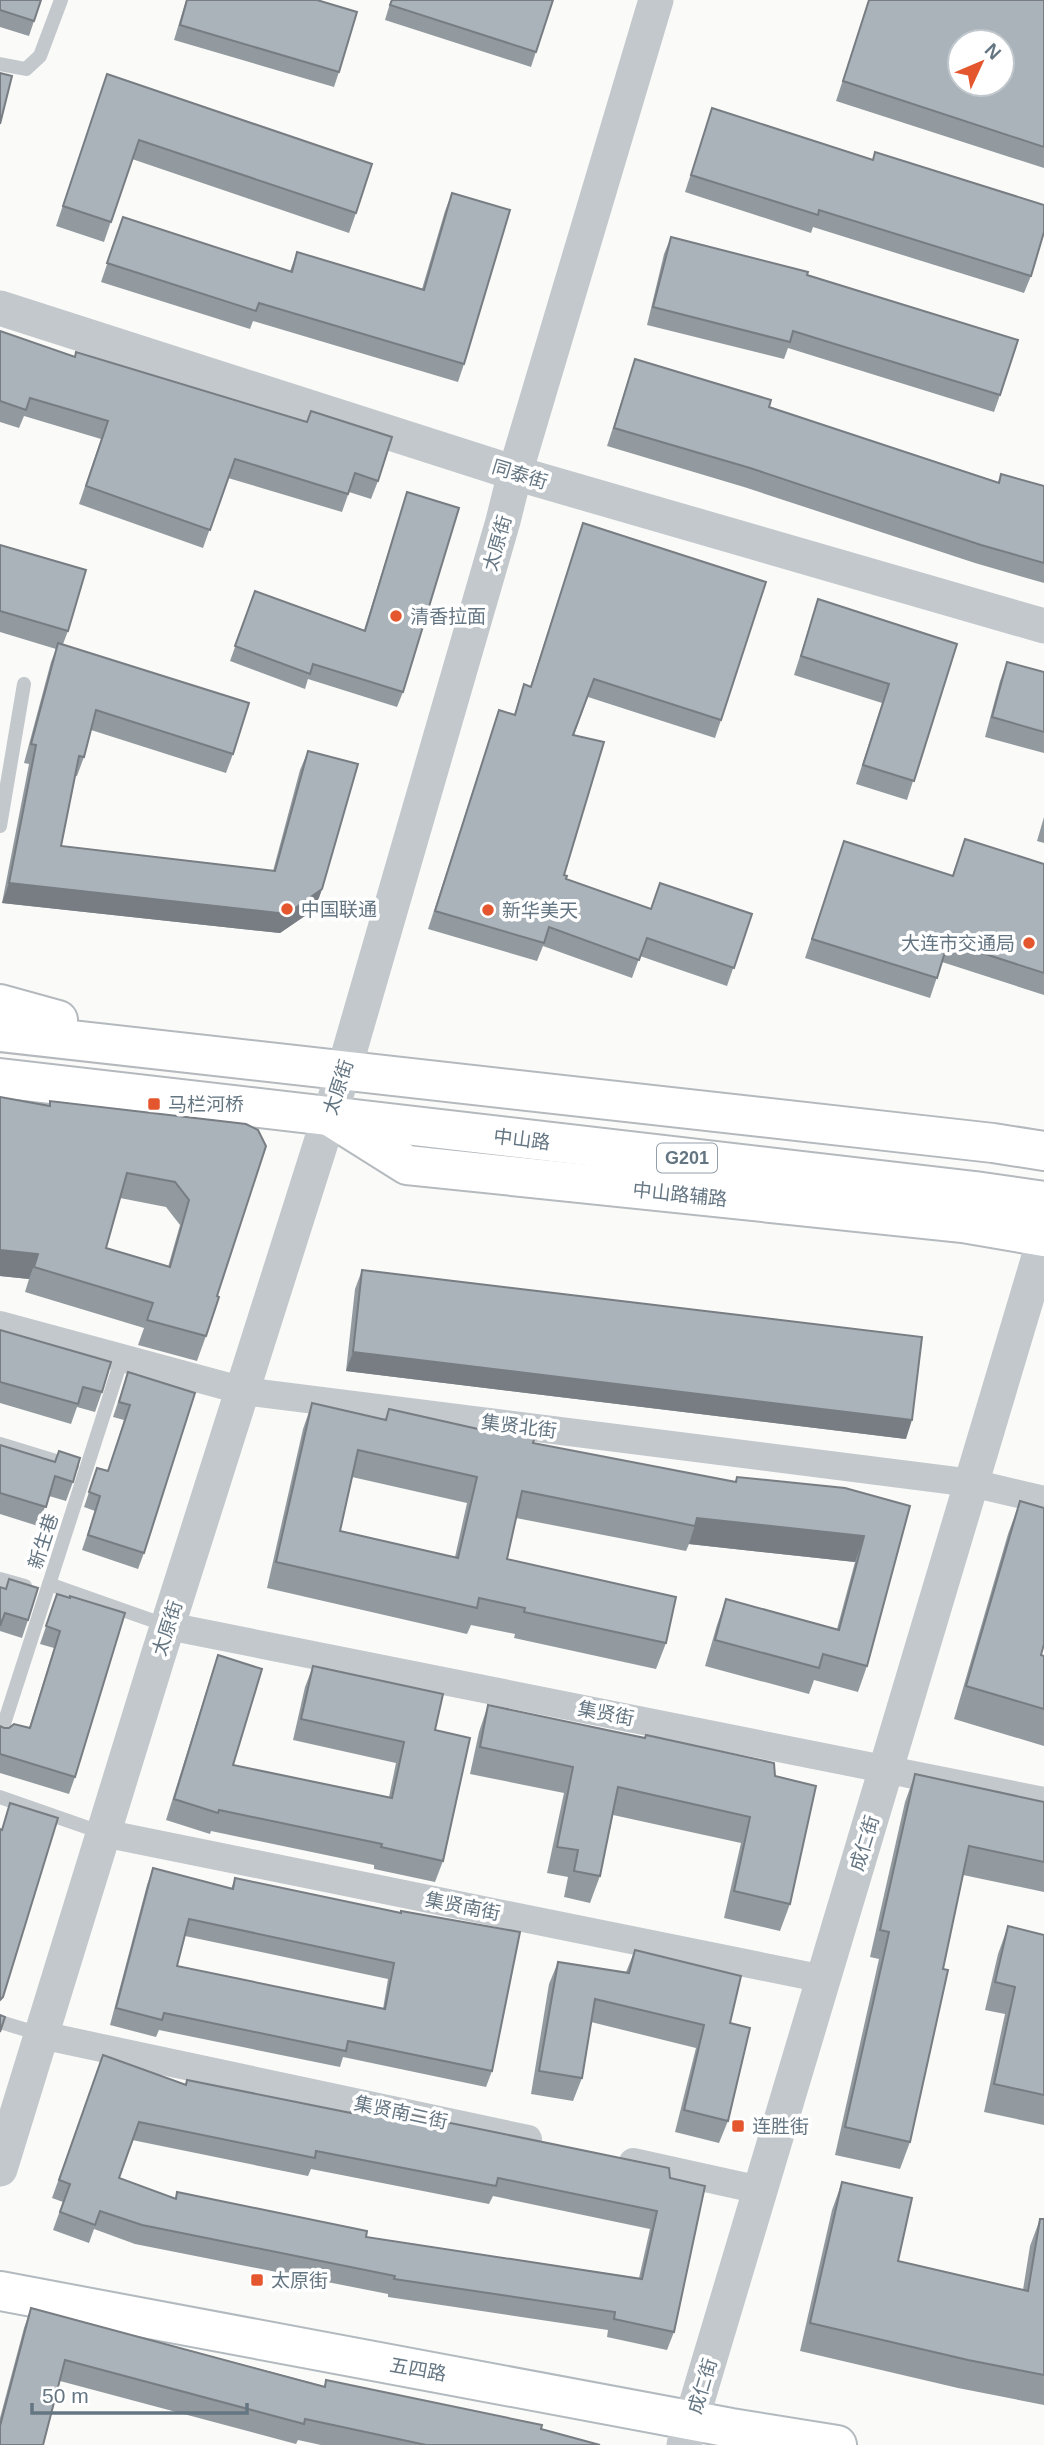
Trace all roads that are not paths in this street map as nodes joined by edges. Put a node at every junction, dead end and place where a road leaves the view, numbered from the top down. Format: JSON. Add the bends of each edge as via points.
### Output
{"nodes":[{"id":1,"x":61,"y":0,"type":"edge"},
{"id":2,"x":656,"y":0,"type":"edge"},
{"id":3,"x":0,"y":64,"type":"edge"},
{"id":4,"x":0,"y":308,"type":"edge"},
{"id":5,"x":515,"y":473,"type":"junction"},
{"id":6,"x":1044,"y":626,"type":"edge"},
{"id":7,"x":24,"y":684,"type":"dead end"},
{"id":8,"x":0,"y":826,"type":"edge"},
{"id":9,"x":0,"y":1004,"type":"edge"},
{"id":10,"x":0,"y":1032,"type":"edge"},
{"id":11,"x":164,"y":1051,"type":"junction"},
{"id":12,"x":344,"y":1070,"type":"junction"},
{"id":13,"x":0,"y":1078,"type":"edge"},
{"id":14,"x":329,"y":1116,"type":"junction"},
{"id":15,"x":1044,"y":1151,"type":"edge"},
{"id":16,"x":1044,"y":1201,"type":"edge"},
{"id":17,"x":1044,"y":1238,"type":"edge"},
{"id":18,"x":0,"y":1325,"type":"edge"},
{"id":19,"x":122,"y":1358,"type":"junction"},
{"id":20,"x":243,"y":1391,"type":"junction"},
{"id":21,"x":0,"y":1444,"type":"edge"},
{"id":22,"x":86,"y":1470,"type":"junction"},
{"id":23,"x":972,"y":1483,"type":"junction"},
{"id":24,"x":1044,"y":1500,"type":"edge"},
{"id":25,"x":0,"y":1579,"type":"edge"},
{"id":26,"x":48,"y":1588,"type":"junction"},
{"id":27,"x":168,"y":1626,"type":"junction"},
{"id":28,"x":0,"y":1737,"type":"edge"},
{"id":29,"x":886,"y":1769,"type":"junction"},
{"id":30,"x":0,"y":1797,"type":"edge"},
{"id":31,"x":1044,"y":1801,"type":"edge"},
{"id":32,"x":103,"y":1833,"type":"junction"},
{"id":33,"x":824,"y":1979,"type":"junction"},
{"id":34,"x":0,"y":2022,"type":"edge"},
{"id":35,"x":41,"y":2035,"type":"junction"},
{"id":36,"x":557,"y":2146,"type":"edge"},
{"id":37,"x":611,"y":2157,"type":"edge"},
{"id":38,"x":0,"y":2169,"type":"edge"},
{"id":39,"x":760,"y":2190,"type":"junction"},
{"id":40,"x":0,"y":2291,"type":"edge"},
{"id":41,"x":688,"y":2432,"type":"edge"},
{"id":42,"x":837,"y":2445,"type":"edge"}],
"edges":[{"from":1,"to":3,"type":"lane","via":[[40,56],[26,69]]},
{"from":2,"to":5,"type":"street","name":"太原街"},
{"from":4,"to":5,"type":"street","name":"同泰街"},
{"from":5,"to":6,"type":"street","name":"同泰街"},
{"from":5,"to":12,"type":"street","name":"太原街"},
{"from":7,"to":8,"type":"lane"},
{"from":9,"to":11,"type":"main road"},
{"from":10,"to":11,"type":"main road"},
{"from":11,"to":12,"type":"main road"},
{"from":12,"to":14,"type":"street","name":"太原街"},
{"from":12,"to":15,"type":"main road"},
{"from":13,"to":14,"type":"main road","name":"中山路","number":"G201"},
{"from":14,"to":16,"type":"main road","name":"中山路","number":"G201"},
{"from":14,"to":17,"type":"main road","name":"中山路辅路","via":[[407,1166],[949,1222]]},
{"from":14,"to":20,"type":"street","name":"太原街"},
{"from":17,"to":23,"type":"street","name":"成仁街"},
{"from":18,"to":19,"type":"street","name":"集贤北街"},
{"from":19,"to":20,"type":"street","name":"集贤北街"},
{"from":19,"to":22,"type":"lane","name":"新生巷"},
{"from":20,"to":23,"type":"street","name":"集贤北街"},
{"from":20,"to":27,"type":"street","name":"太原街"},
{"from":21,"to":22,"type":"lane"},
{"from":22,"to":26,"type":"lane","name":"新生巷"},
{"from":23,"to":24,"type":"street","name":"集贤北街"},
{"from":23,"to":29,"type":"street","name":"成仁街"},
{"from":25,"to":26,"type":"lane"},
{"from":26,"to":27,"type":"lane"},
{"from":26,"to":28,"type":"lane","name":"新生巷"},
{"from":27,"to":29,"type":"street","name":"集贤街"},
{"from":27,"to":32,"type":"street","name":"太原街"},
{"from":29,"to":31,"type":"street","name":"集贤街"},
{"from":29,"to":33,"type":"street","name":"成仁街"},
{"from":30,"to":32,"type":"lane"},
{"from":32,"to":33,"type":"street","name":"集贤南街"},
{"from":32,"to":35,"type":"street","name":"太原街"},
{"from":33,"to":39,"type":"street","name":"成仁街"},
{"from":34,"to":35,"type":"lane"},
{"from":35,"to":36,"type":"street","name":"集贤南二街"},
{"from":35,"to":38,"type":"street","name":"太原街"},
{"from":37,"to":39,"type":"street"},
{"from":39,"to":41,"type":"street","name":"成仁街"},
{"from":40,"to":41,"type":"main road","name":"五四路"},
{"from":41,"to":42,"type":"main road","name":"五四路"}]}
